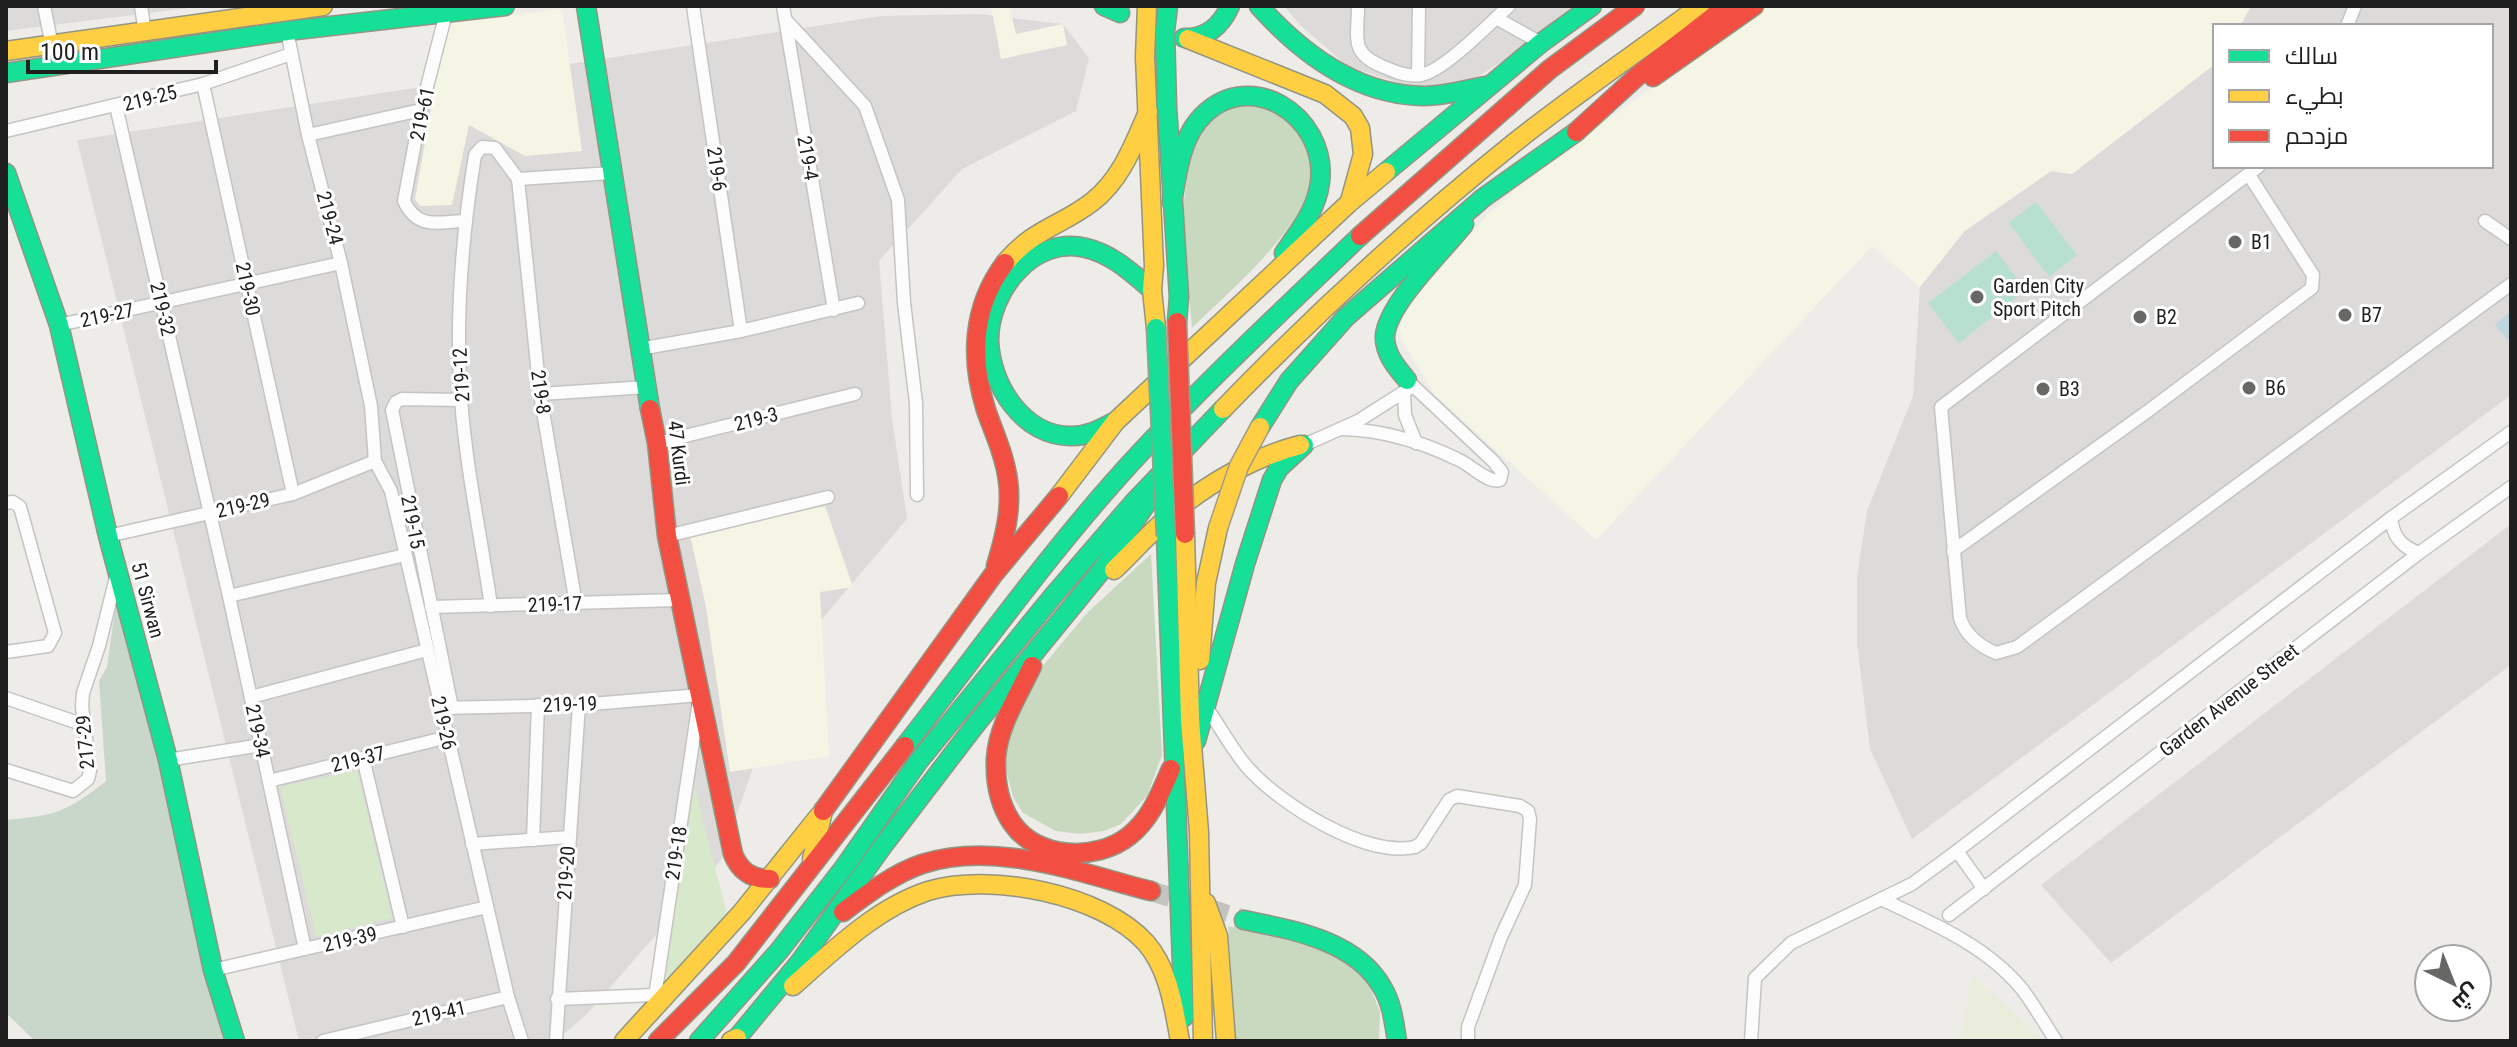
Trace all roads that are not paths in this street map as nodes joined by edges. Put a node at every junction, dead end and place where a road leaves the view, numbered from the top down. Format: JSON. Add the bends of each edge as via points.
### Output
{"nodes":[{"id":1,"x":44,"y":6,"type":"edge"},
{"id":2,"x":141,"y":6,"type":"edge"},
{"id":3,"x":323,"y":6,"type":"edge"},
{"id":4,"x":505,"y":6,"type":"edge"},
{"id":5,"x":586,"y":6,"type":"edge"},
{"id":6,"x":693,"y":6,"type":"edge"},
{"id":7,"x":1147,"y":6,"type":"edge"},
{"id":8,"x":1168,"y":6,"type":"edge"},
{"id":9,"x":1230,"y":6,"type":"edge"},
{"id":10,"x":1259,"y":6,"type":"edge"},
{"id":11,"x":1358,"y":6,"type":"edge"},
{"id":12,"x":1419,"y":6,"type":"edge"},
{"id":13,"x":1509,"y":6,"type":"edge"},
{"id":14,"x":1592,"y":6,"type":"edge"},
{"id":15,"x":1635,"y":6,"type":"edge"},
{"id":16,"x":1700,"y":6,"type":"edge"},
{"id":17,"x":1727,"y":6,"type":"edge"},
{"id":18,"x":1754,"y":6,"type":"edge"},
{"id":19,"x":476,"y":8,"type":"edge"},
{"id":20,"x":239,"y":13,"type":"edge"},
{"id":21,"x":446,"y":13,"type":"junction"},
{"id":22,"x":784,"y":13,"type":"edge"},
{"id":23,"x":1571,"y":13,"type":"edge"},
{"id":24,"x":1496,"y":18,"type":"junction"},
{"id":25,"x":287,"y":31,"type":"junction"},
{"id":26,"x":145,"y":33,"type":"junction"},
{"id":27,"x":1541,"y":43,"type":"junction"},
{"id":28,"x":52,"y":46,"type":"junction"},
{"id":29,"x":6,"y":51,"type":"edge"},
{"id":30,"x":291,"y":54,"type":"junction"},
{"id":31,"x":6,"y":73,"type":"edge"},
{"id":32,"x":1418,"y":75,"type":"junction"},
{"id":33,"x":203,"y":84,"type":"junction"},
{"id":34,"x":1489,"y":86,"type":"junction"},
{"id":35,"x":116,"y":106,"type":"junction"},
{"id":36,"x":421,"y":110,"type":"junction"},
{"id":37,"x":1148,"y":112,"type":"junction"},
{"id":38,"x":6,"y":131,"type":"edge"},
{"id":39,"x":1576,"y":132,"type":"junction"},
{"id":40,"x":308,"y":135,"type":"junction"},
{"id":41,"x":2254,"y":170,"type":"edge"},
{"id":42,"x":6,"y":173,"type":"edge"},
{"id":43,"x":612,"y":173,"type":"junction"},
{"id":44,"x":518,"y":179,"type":"junction"},
{"id":45,"x":1483,"y":198,"type":"junction"},
{"id":46,"x":1172,"y":202,"type":"junction"},
{"id":47,"x":1349,"y":203,"type":"junction"},
{"id":48,"x":465,"y":221,"type":"junction"},
{"id":49,"x":2485,"y":221,"type":"dead end"},
{"id":50,"x":2511,"y":239,"type":"edge"},
{"id":51,"x":341,"y":263,"type":"junction"},
{"id":52,"x":247,"y":284,"type":"junction"},
{"id":53,"x":1261,"y":284,"type":"junction"},
{"id":54,"x":2511,"y":284,"type":"edge"},
{"id":55,"x":1152,"y":290,"type":"junction"},
{"id":56,"x":161,"y":303,"type":"junction"},
{"id":57,"x":858,"y":303,"type":"dead end"},
{"id":58,"x":834,"y":310,"type":"junction"},
{"id":59,"x":59,"y":325,"type":"junction"},
{"id":60,"x":741,"y":331,"type":"junction"},
{"id":61,"x":639,"y":349,"type":"junction"},
{"id":62,"x":647,"y":387,"type":"junction"},
{"id":63,"x":1408,"y":387,"type":"junction"},
{"id":64,"x":540,"y":394,"type":"junction"},
{"id":65,"x":855,"y":394,"type":"dead end"},
{"id":66,"x":461,"y":400,"type":"junction"},
{"id":67,"x":371,"y":406,"type":"joint"},
{"id":68,"x":1116,"y":421,"type":"junction"},
{"id":69,"x":1342,"y":429,"type":"junction"},
{"id":70,"x":2511,"y":432,"type":"edge"},
{"id":71,"x":657,"y":443,"type":"junction"},
{"id":72,"x":1416,"y":443,"type":"junction"},
{"id":73,"x":1304,"y":445,"type":"junction"},
{"id":74,"x":375,"y":461,"type":"junction"},
{"id":75,"x":1171,"y":463,"type":"junction"},
{"id":76,"x":2511,"y":487,"type":"edge"},
{"id":77,"x":293,"y":494,"type":"junction"},
{"id":78,"x":917,"y":495,"type":"dead end"},
{"id":79,"x":828,"y":497,"type":"dead end"},
{"id":80,"x":6,"y":503,"type":"edge"},
{"id":81,"x":210,"y":513,"type":"junction"},
{"id":82,"x":2391,"y":518,"type":"junction"},
{"id":83,"x":1175,"y":535,"type":"junction"},
{"id":84,"x":108,"y":536,"type":"junction"},
{"id":85,"x":667,"y":536,"type":"junction"},
{"id":86,"x":1953,"y":551,"type":"junction"},
{"id":87,"x":2419,"y":553,"type":"junction"},
{"id":88,"x":405,"y":555,"type":"junction"},
{"id":89,"x":117,"y":572,"type":"junction"},
{"id":90,"x":993,"y":575,"type":"junction"},
{"id":91,"x":229,"y":596,"type":"junction"},
{"id":92,"x":679,"y":600,"type":"junction"},
{"id":93,"x":576,"y":604,"type":"junction"},
{"id":94,"x":1075,"y":604,"type":"junction"},
{"id":95,"x":491,"y":606,"type":"junction"},
{"id":96,"x":431,"y":607,"type":"junction"},
{"id":97,"x":1048,"y":634,"type":"junction"},
{"id":98,"x":427,"y":650,"type":"junction"},
{"id":99,"x":6,"y":652,"type":"edge"},
{"id":100,"x":700,"y":695,"type":"junction"},
{"id":101,"x":251,"y":697,"type":"junction"},
{"id":102,"x":6,"y":698,"type":"edge"},
{"id":103,"x":538,"y":705,"type":"junction"},
{"id":104,"x":579,"y":705,"type":"junction"},
{"id":105,"x":1198,"y":705,"type":"junction"},
{"id":106,"x":447,"y":708,"type":"junction"},
{"id":107,"x":84,"y":725,"type":"junction"},
{"id":108,"x":448,"y":737,"type":"junction"},
{"id":109,"x":261,"y":745,"type":"junction"},
{"id":110,"x":1183,"y":755,"type":"junction"},
{"id":111,"x":363,"y":758,"type":"junction"},
{"id":112,"x":168,"y":760,"type":"junction"},
{"id":113,"x":6,"y":770,"type":"edge"},
{"id":114,"x":269,"y":781,"type":"junction"},
{"id":115,"x":823,"y":811,"type":"junction"},
{"id":116,"x":569,"y":837,"type":"junction"},
{"id":117,"x":533,"y":840,"type":"junction"},
{"id":118,"x":472,"y":844,"type":"junction"},
{"id":119,"x":1957,"y":851,"type":"junction"},
{"id":120,"x":808,"y":872,"type":"junction"},
{"id":121,"x":770,"y":879,"type":"junction"},
{"id":122,"x":1200,"y":886,"type":"junction"},
{"id":123,"x":1984,"y":889,"type":"junction"},
{"id":124,"x":1151,"y":891,"type":"tunnel mouth"},
{"id":125,"x":1881,"y":899,"type":"junction"},
{"id":126,"x":487,"y":907,"type":"junction"},
{"id":127,"x":1949,"y":915,"type":"dead end"},
{"id":128,"x":1244,"y":920,"type":"tunnel mouth"},
{"id":129,"x":827,"y":924,"type":"junction"},
{"id":130,"x":403,"y":927,"type":"junction"},
{"id":131,"x":305,"y":949,"type":"junction"},
{"id":132,"x":213,"y":970,"type":"junction"},
{"id":133,"x":508,"y":997,"type":"junction"},
{"id":134,"x":557,"y":999,"type":"junction"},
{"id":135,"x":654,"y":1003,"type":"junction"},
{"id":136,"x":734,"y":1040,"type":"edge"},
{"id":137,"x":235,"y":1041,"type":"edge"},
{"id":138,"x":323,"y":1041,"type":"edge"},
{"id":139,"x":522,"y":1041,"type":"edge"},
{"id":140,"x":556,"y":1041,"type":"edge"},
{"id":141,"x":624,"y":1041,"type":"edge"},
{"id":142,"x":658,"y":1041,"type":"edge"},
{"id":143,"x":699,"y":1041,"type":"edge"},
{"id":144,"x":1182,"y":1041,"type":"edge"},
{"id":145,"x":1203,"y":1041,"type":"edge"},
{"id":146,"x":1226,"y":1041,"type":"edge"},
{"id":147,"x":1397,"y":1041,"type":"edge"},
{"id":148,"x":1468,"y":1041,"type":"edge"},
{"id":149,"x":1751,"y":1041,"type":"edge"},
{"id":150,"x":2056,"y":1041,"type":"edge"}],
"edges":[{"from":1,"to":28,"type":"street"},
{"from":2,"to":26,"type":"street"},
{"from":3,"to":20,"type":"main road"},
{"from":4,"to":19,"type":"main road"},
{"from":5,"to":43,"type":"main road","name":"47 Kurdi"},
{"from":6,"to":60,"type":"street","name":"219-6"},
{"from":7,"to":37,"type":"main road"},
{"from":8,"to":46,"type":"main road"},
{"from":9,"to":47,"type":"main road","via":[[1212,31],[1185,38],[1342,105],[1356,122],[1365,152]]},
{"from":10,"to":34,"type":"main road","via":[[1309,54],[1360,83],[1424,96]]},
{"from":11,"to":32,"type":"street","via":[[1362,55],[1394,71]]},
{"from":12,"to":32,"type":"street"},
{"from":13,"to":24,"type":"street"},
{"from":14,"to":23,"type":"main road"},
{"from":15,"to":120,"type":"main road","via":[[1550,69],[1371,226],[1139,454],[1062,544]]},
{"from":16,"to":75,"type":"main road","via":[[1463,186],[1333,300]]},
{"from":17,"to":39,"type":"main road"},
{"from":18,"to":39,"type":"main road"},
{"from":19,"to":21,"type":"main road"},
{"from":20,"to":26,"type":"main road"},
{"from":21,"to":25,"type":"main road"},
{"from":21,"to":36,"type":"street","name":"219-61"},
{"from":22,"to":58,"type":"street","name":"219-4"},
{"from":22,"to":78,"type":"street","via":[[865,106],[898,200],[916,403]]},
{"from":23,"to":27,"type":"main road"},
{"from":24,"to":27,"type":"street"},
{"from":24,"to":32,"type":"street","via":[[1440,66]]},
{"from":25,"to":30,"type":"street","name":"219-24"},
{"from":25,"to":31,"type":"main road"},
{"from":26,"to":28,"type":"main road"},
{"from":27,"to":34,"type":"main road"},
{"from":28,"to":29,"type":"main road"},
{"from":30,"to":33,"type":"street","name":"219-25"},
{"from":30,"to":40,"type":"street","name":"219-24"},
{"from":33,"to":35,"type":"street","name":"219-25"},
{"from":33,"to":52,"type":"street","name":"219-30"},
{"from":34,"to":47,"type":"main road"},
{"from":35,"to":38,"type":"street","name":"219-25"},
{"from":35,"to":56,"type":"street","name":"219-32"},
{"from":36,"to":40,"type":"street"},
{"from":36,"to":48,"type":"street","name":"219-61","via":[[404,201],[420,222]]},
{"from":37,"to":55,"type":"main road"},
{"from":37,"to":90,"type":"main road","via":[[1119,174],[1089,206],[1020,246],[993,278],[981,312],[974,342],[975,375],[1007,472],[1009,510]]},
{"from":39,"to":45,"type":"main road"},
{"from":40,"to":51,"type":"street","name":"219-24"},
{"from":41,"to":86,"type":"street","via":[[1941,407]]},
{"from":41,"to":86,"type":"street","via":[[2313,275],[2312,288]]},
{"from":42,"to":59,"type":"main road","name":"51 Sirwan"},
{"from":43,"to":44,"type":"street"},
{"from":43,"to":61,"type":"main road","name":"47 Kurdi"},
{"from":44,"to":48,"type":"street","name":"219-12","via":[[495,148],[482,147],[475,155]]},
{"from":44,"to":64,"type":"street","name":"219-8"},
{"from":45,"to":63,"type":"main road","via":[[1388,320],[1386,346]]},
{"from":45,"to":105,"type":"main road","bridge":true,"via":[[1338,325],[1289,381],[1260,427],[1235,476],[1218,528],[1206,583]]},
{"from":46,"to":53,"type":"main road","via":[[1181,153],[1207,112],[1242,97],[1287,106],[1317,140],[1320,183],[1311,212]]},
{"from":46,"to":83,"type":"main road","bridge":true,"via":[[1179,297]]},
{"from":47,"to":53,"type":"main road"},
{"from":48,"to":66,"type":"street","name":"219-12","via":[[459,282]]},
{"from":49,"to":50,"type":"street"},
{"from":51,"to":52,"type":"street","name":"219-27"},
{"from":51,"to":67,"type":"street","name":"219-24"},
{"from":52,"to":56,"type":"street","name":"219-27"},
{"from":52,"to":77,"type":"street","name":"219-30"},
{"from":53,"to":68,"type":"main road"},
{"from":54,"to":86,"type":"street","via":[[2010,651],[1988,650],[1965,630]]},
{"from":55,"to":68,"type":"main road","via":[[1106,256],[1072,246],[1031,258],[1007,280],[992,314],[993,372],[1005,398],[1031,424],[1050,433],[1083,436]]},
{"from":55,"to":83,"type":"main road","bridge":true},
{"from":56,"to":59,"type":"street","name":"219-27"},
{"from":56,"to":81,"type":"street","name":"219-32"},
{"from":57,"to":58,"type":"street"},
{"from":58,"to":60,"type":"street"},
{"from":59,"to":84,"type":"main road","name":"51 Sirwan"},
{"from":60,"to":61,"type":"street"},
{"from":61,"to":62,"type":"main road","name":"47 Kurdi"},
{"from":62,"to":64,"type":"street"},
{"from":62,"to":71,"type":"main road","name":"47 Kurdi"},
{"from":63,"to":69,"type":"street"},
{"from":63,"to":72,"type":"street","via":[[1405,415]]},
{"from":63,"to":72,"type":"street","via":[[1493,461],[1502,477],[1491,480],[1458,459]]},
{"from":64,"to":93,"type":"street","name":"219-8"},
{"from":65,"to":71,"type":"street","name":"219-3"},
{"from":66,"to":95,"type":"street","name":"219-12"},
{"from":66,"to":96,"type":"street","name":"219-15","via":[[402,399],[392,410]]},
{"from":67,"to":74,"type":"street","name":"219-26"},
{"from":68,"to":90,"type":"main road"},
{"from":69,"to":72,"type":"street"},
{"from":69,"to":73,"type":"street"},
{"from":70,"to":82,"type":"street"},
{"from":71,"to":85,"type":"main road","name":"47 Kurdi"},
{"from":73,"to":94,"type":"main road","via":[[1274,452],[1188,501]]},
{"from":73,"to":105,"type":"main road","via":[[1272,480]]},
{"from":74,"to":77,"type":"street","name":"219-29"},
{"from":74,"to":88,"type":"street","name":"219-26","via":[[391,491]]},
{"from":75,"to":94,"type":"main road","via":[[1127,536]]},
{"from":75,"to":143,"type":"main road","via":[[1044,606],[918,762],[779,951]]},
{"from":76,"to":87,"type":"street","name":"Garden Avenue Street"},
{"from":77,"to":81,"type":"street","name":"219-29"},
{"from":79,"to":85,"type":"street"},
{"from":80,"to":99,"type":"street","via":[[20,507],[55,633],[48,646]]},
{"from":81,"to":84,"type":"street","name":"219-29"},
{"from":81,"to":91,"type":"street","name":"219-34"},
{"from":82,"to":87,"type":"street","via":[[2397,539]]},
{"from":82,"to":119,"type":"street"},
{"from":83,"to":105,"type":"main road"},
{"from":83,"to":110,"type":"main road"},
{"from":84,"to":89,"type":"main road","name":"51 Sirwan"},
{"from":85,"to":92,"type":"main road","name":"47 Kurdi"},
{"from":87,"to":123,"type":"street","name":"Garden Avenue Street"},
{"from":88,"to":91,"type":"street"},
{"from":88,"to":98,"type":"street","name":"219-26"},
{"from":89,"to":107,"type":"street","name":"217-29","via":[[83,693]]},
{"from":89,"to":112,"type":"main road","name":"51 Sirwan"},
{"from":90,"to":115,"type":"main road"},
{"from":91,"to":101,"type":"street","name":"219-34"},
{"from":92,"to":93,"type":"street","name":"219-17"},
{"from":92,"to":100,"type":"main road","name":"47 Kurdi"},
{"from":93,"to":95,"type":"street","name":"219-17"},
{"from":94,"to":97,"type":"main road"},
{"from":95,"to":96,"type":"street","name":"219-17"},
{"from":96,"to":106,"type":"street","name":"219-15"},
{"from":97,"to":110,"type":"main road","via":[[1005,724],[996,759],[1001,803],[1018,828],[1045,848],[1075,855],[1120,844],[1149,819]]},
{"from":97,"to":129,"type":"main road"},
{"from":98,"to":101,"type":"street"},
{"from":98,"to":106,"type":"street","name":"219-26"},
{"from":100,"to":104,"type":"street","name":"219-19"},
{"from":100,"to":121,"type":"main road","name":"47 Kurdi","via":[[735,861],[749,876]]},
{"from":100,"to":135,"type":"street","name":"219-18"},
{"from":101,"to":109,"type":"street","name":"219-34"},
{"from":102,"to":107,"type":"street"},
{"from":103,"to":104,"type":"street","name":"219-19"},
{"from":103,"to":106,"type":"street","name":"219-19"},
{"from":103,"to":117,"type":"street"},
{"from":104,"to":116,"type":"street","name":"219-20"},
{"from":105,"to":110,"type":"main road"},
{"from":105,"to":148,"type":"street","via":[[1248,768],[1295,809],[1370,845],[1415,847],[1457,796],[1528,811],[1525,885],[1472,1014]]},
{"from":106,"to":108,"type":"street","name":"219-26"},
{"from":107,"to":113,"type":"street","name":"217-29","via":[[90,771],[73,791]]},
{"from":108,"to":111,"type":"street","name":"219-37"},
{"from":108,"to":118,"type":"street","name":"219-26"},
{"from":109,"to":112,"type":"street"},
{"from":109,"to":114,"type":"street","name":"219-34"},
{"from":110,"to":122,"type":"main road"},
{"from":110,"to":144,"type":"main road"},
{"from":111,"to":114,"type":"street","name":"219-37"},
{"from":111,"to":130,"type":"street"},
{"from":112,"to":132,"type":"main road","name":"51 Sirwan"},
{"from":114,"to":131,"type":"street","name":"219-34"},
{"from":115,"to":120,"type":"main road"},
{"from":115,"to":121,"type":"main road"},
{"from":116,"to":117,"type":"street"},
{"from":116,"to":134,"type":"street","name":"219-20"},
{"from":117,"to":118,"type":"street"},
{"from":118,"to":126,"type":"street","name":"219-26"},
{"from":119,"to":123,"type":"street"},
{"from":119,"to":125,"type":"street"},
{"from":120,"to":142,"type":"main road","via":[[736,963]]},
{"from":121,"to":135,"type":"main road"},
{"from":122,"to":145,"type":"main road"},
{"from":122,"to":146,"type":"main road","via":[[1218,936]]},
{"from":123,"to":127,"type":"street","name":"Garden Avenue Street"},
{"from":124,"to":129,"type":"main road","via":[[993,855],[965,856],[906,871]]},
{"from":125,"to":149,"type":"street","via":[[1791,943],[1755,978]]},
{"from":125,"to":150,"type":"street","via":[[1943,928],[1993,961],[2021,989]]},
{"from":126,"to":130,"type":"street","name":"219-39"},
{"from":126,"to":133,"type":"street","name":"219-26"},
{"from":128,"to":147,"type":"main road","via":[[1319,938],[1363,962],[1391,1002]]},
{"from":129,"to":136,"type":"main road"},
{"from":130,"to":131,"type":"street","name":"219-39"},
{"from":131,"to":132,"type":"street","name":"219-39"},
{"from":132,"to":137,"type":"main road","name":"51 Sirwan"},
{"from":133,"to":138,"type":"street","name":"219-41"},
{"from":133,"to":139,"type":"street","name":"219-26"},
{"from":134,"to":135,"type":"street"},
{"from":134,"to":140,"type":"street","name":"219-20"},
{"from":135,"to":141,"type":"main road"},
{"from":136,"to":144,"type":"main road","via":[[879,915],[928,891],[989,883],[1030,890],[1121,920],[1160,965]]}]}
